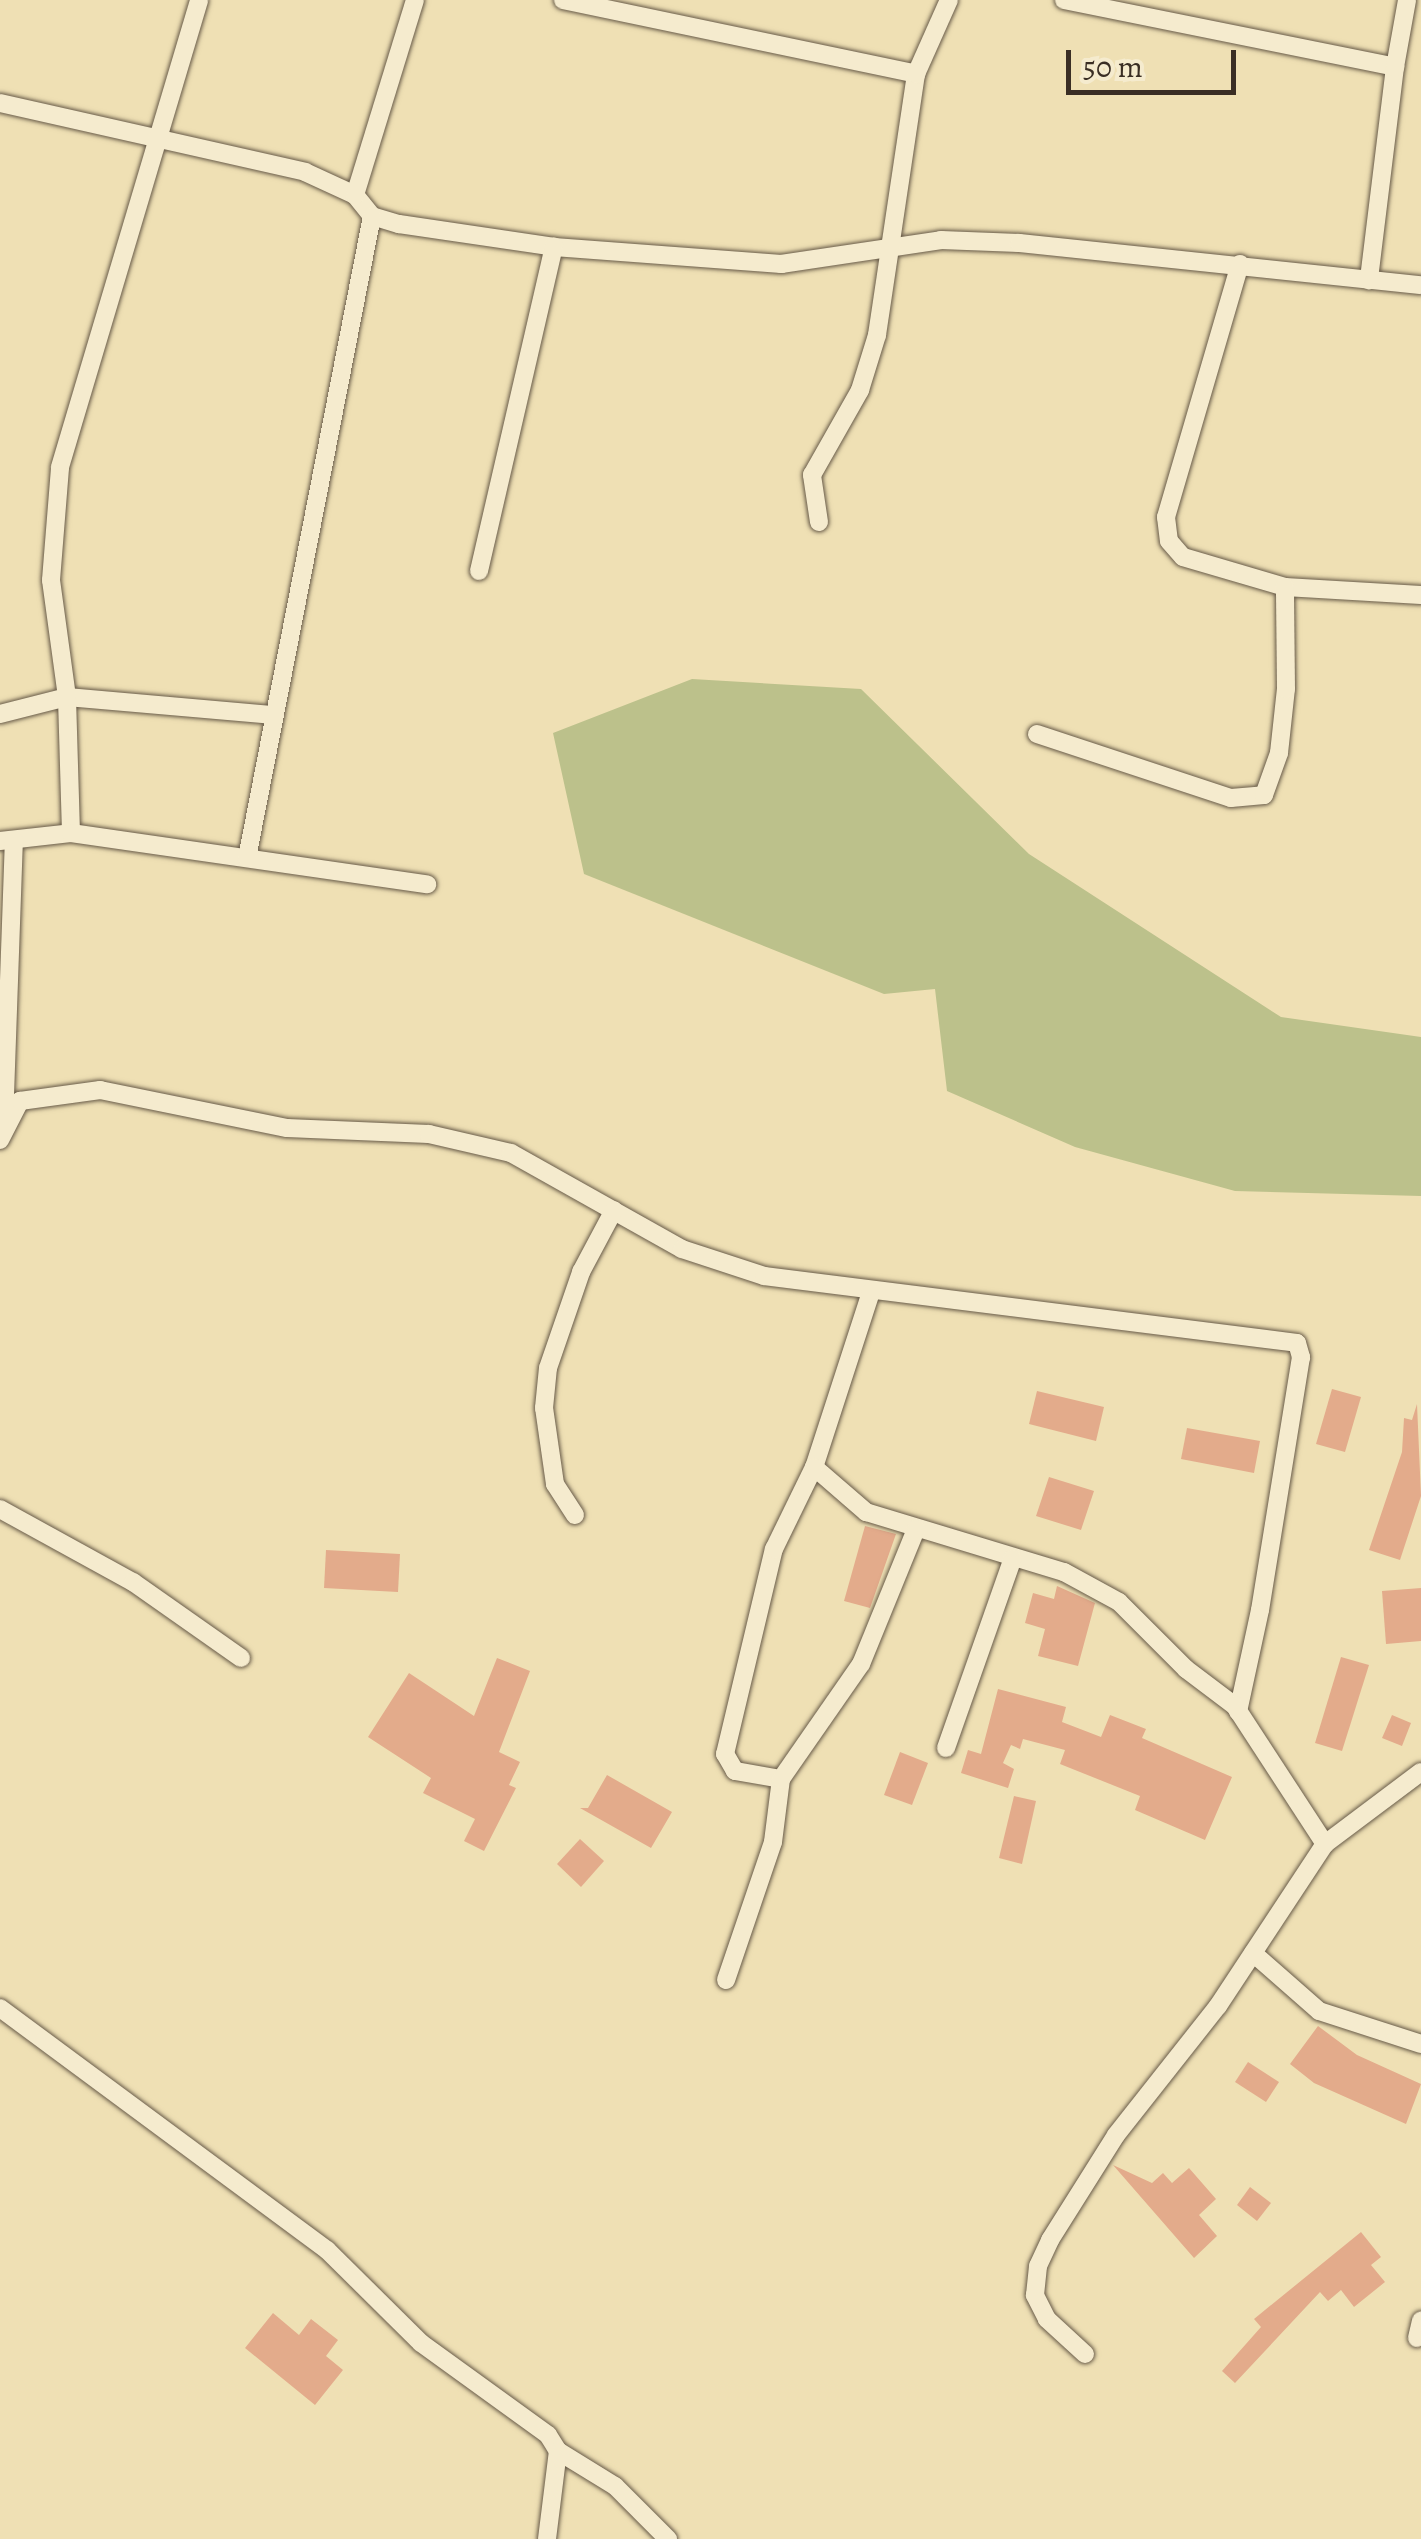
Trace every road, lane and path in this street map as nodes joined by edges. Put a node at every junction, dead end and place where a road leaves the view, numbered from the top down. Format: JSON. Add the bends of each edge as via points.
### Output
{"nodes":[{"id":1,"x":199,"y":0,"type":"edge"},
{"id":2,"x":415,"y":0,"type":"edge"},
{"id":3,"x":563,"y":0,"type":"edge"},
{"id":4,"x":949,"y":0,"type":"edge"},
{"id":5,"x":1064,"y":0,"type":"edge"},
{"id":6,"x":1407,"y":0,"type":"edge"},
{"id":7,"x":1395,"y":67,"type":"junction"},
{"id":8,"x":916,"y":74,"type":"junction"},
{"id":9,"x":0,"y":103,"type":"edge"},
{"id":10,"x":154,"y":137,"type":"junction"},
{"id":11,"x":355,"y":195,"type":"junction"},
{"id":12,"x":372,"y":216,"type":"junction"},
{"id":13,"x":890,"y":244,"type":"junction"},
{"id":14,"x":554,"y":247,"type":"junction"},
{"id":15,"x":1240,"y":264,"type":"junction"},
{"id":16,"x":1369,"y":280,"type":"junction"},
{"id":17,"x":1421,"y":285,"type":"edge"},
{"id":18,"x":819,"y":522,"type":"dead end"},
{"id":19,"x":478,"y":571,"type":"dead end"},
{"id":20,"x":1285,"y":587,"type":"junction"},
{"id":21,"x":1421,"y":595,"type":"edge"},
{"id":22,"x":68,"y":698,"type":"junction"},
{"id":23,"x":0,"y":714,"type":"edge"},
{"id":24,"x":274,"y":715,"type":"junction"},
{"id":25,"x":1037,"y":734,"type":"dead end"},
{"id":26,"x":71,"y":833,"type":"junction"},
{"id":27,"x":7,"y":840,"type":"edge"},
{"id":28,"x":248,"y":858,"type":"junction"},
{"id":29,"x":427,"y":884,"type":"dead end"},
{"id":30,"x":2,"y":1133,"type":"edge"},
{"id":31,"x":614,"y":1210,"type":"junction"},
{"id":32,"x":871,"y":1292,"type":"junction"},
{"id":33,"x":814,"y":1467,"type":"junction"},
{"id":34,"x":0,"y":1509,"type":"edge"},
{"id":35,"x":575,"y":1515,"type":"dead end"},
{"id":36,"x":916,"y":1529,"type":"junction"},
{"id":37,"x":1013,"y":1558,"type":"junction"},
{"id":38,"x":242,"y":1658,"type":"dead end"},
{"id":39,"x":1238,"y":1712,"type":"junction"},
{"id":40,"x":946,"y":1748,"type":"dead end"},
{"id":41,"x":1421,"y":1772,"type":"edge"},
{"id":42,"x":781,"y":1780,"type":"junction"},
{"id":43,"x":1325,"y":1844,"type":"junction"},
{"id":44,"x":1254,"y":1953,"type":"junction"},
{"id":45,"x":726,"y":1980,"type":"dead end"},
{"id":46,"x":0,"y":2008,"type":"edge"},
{"id":47,"x":1421,"y":2044,"type":"edge"},
{"id":48,"x":1086,"y":2354,"type":"dead end"},
{"id":49,"x":558,"y":2451,"type":"junction"},
{"id":50,"x":546,"y":2539,"type":"edge"},
{"id":51,"x":668,"y":2539,"type":"edge"}],
"edges":[{"from":1,"to":10,"type":"street"},
{"from":2,"to":11,"type":"street"},
{"from":3,"to":8,"type":"street"},
{"from":4,"to":8,"type":"street"},
{"from":5,"to":7,"type":"street"},
{"from":6,"to":7,"type":"street"},
{"from":7,"to":16,"type":"street"},
{"from":8,"to":13,"type":"street"},
{"from":9,"to":10,"type":"street"},
{"from":10,"to":11,"type":"street","via":[[305,172]]},
{"from":10,"to":22,"type":"street","via":[[54,506],[51,580]]},
{"from":11,"to":12,"type":"street"},
{"from":12,"to":14,"type":"street"},
{"from":12,"to":24,"type":"street"},
{"from":13,"to":14,"type":"street","via":[[780,264]]},
{"from":13,"to":15,"type":"street","via":[[1018,243]]},
{"from":13,"to":18,"type":"street","via":[[877,334],[860,390],[812,475]]},
{"from":14,"to":19,"type":"street"},
{"from":15,"to":16,"type":"street"},
{"from":15,"to":20,"type":"street","via":[[1166,518],[1168,541],[1184,558]]},
{"from":16,"to":17,"type":"street"},
{"from":20,"to":21,"type":"street"},
{"from":20,"to":25,"type":"street","via":[[1286,690],[1279,753],[1264,795],[1231,798]]},
{"from":22,"to":23,"type":"street"},
{"from":22,"to":24,"type":"street"},
{"from":22,"to":26,"type":"street"},
{"from":24,"to":28,"type":"street"},
{"from":26,"to":27,"type":"street"},
{"from":26,"to":28,"type":"street"},
{"from":27,"to":30,"type":"street"},
{"from":28,"to":29,"type":"street"},
{"from":30,"to":31,"type":"street","via":[[20,1100],[100,1090],[287,1128],[429,1134],[511,1153]]},
{"from":31,"to":32,"type":"street","via":[[682,1248],[764,1276]]},
{"from":31,"to":35,"type":"street","via":[[581,1272],[548,1368],[544,1408],[552,1466]]},
{"from":32,"to":33,"type":"street"},
{"from":32,"to":39,"type":"street","via":[[1297,1343],[1298,1376]]},
{"from":33,"to":36,"type":"street","via":[[866,1512]]},
{"from":33,"to":42,"type":"street","via":[[774,1550],[725,1754],[735,1771]]},
{"from":34,"to":38,"type":"street","via":[[132,1582]]},
{"from":36,"to":37,"type":"street"},
{"from":36,"to":42,"type":"street","via":[[861,1664]]},
{"from":37,"to":39,"type":"street","via":[[1094,1584]]},
{"from":37,"to":40,"type":"street"},
{"from":39,"to":43,"type":"street"},
{"from":41,"to":43,"type":"street"},
{"from":42,"to":45,"type":"street","via":[[772,1842]]},
{"from":43,"to":44,"type":"street"},
{"from":44,"to":47,"type":"street","via":[[1318,2011]]},
{"from":44,"to":48,"type":"street","via":[[1116,2135],[1038,2266],[1035,2295],[1047,2318]]},
{"from":46,"to":49,"type":"street","via":[[327,2250],[421,2344],[548,2435]]},
{"from":49,"to":50,"type":"street"},
{"from":49,"to":51,"type":"street","via":[[615,2486]]}]}
